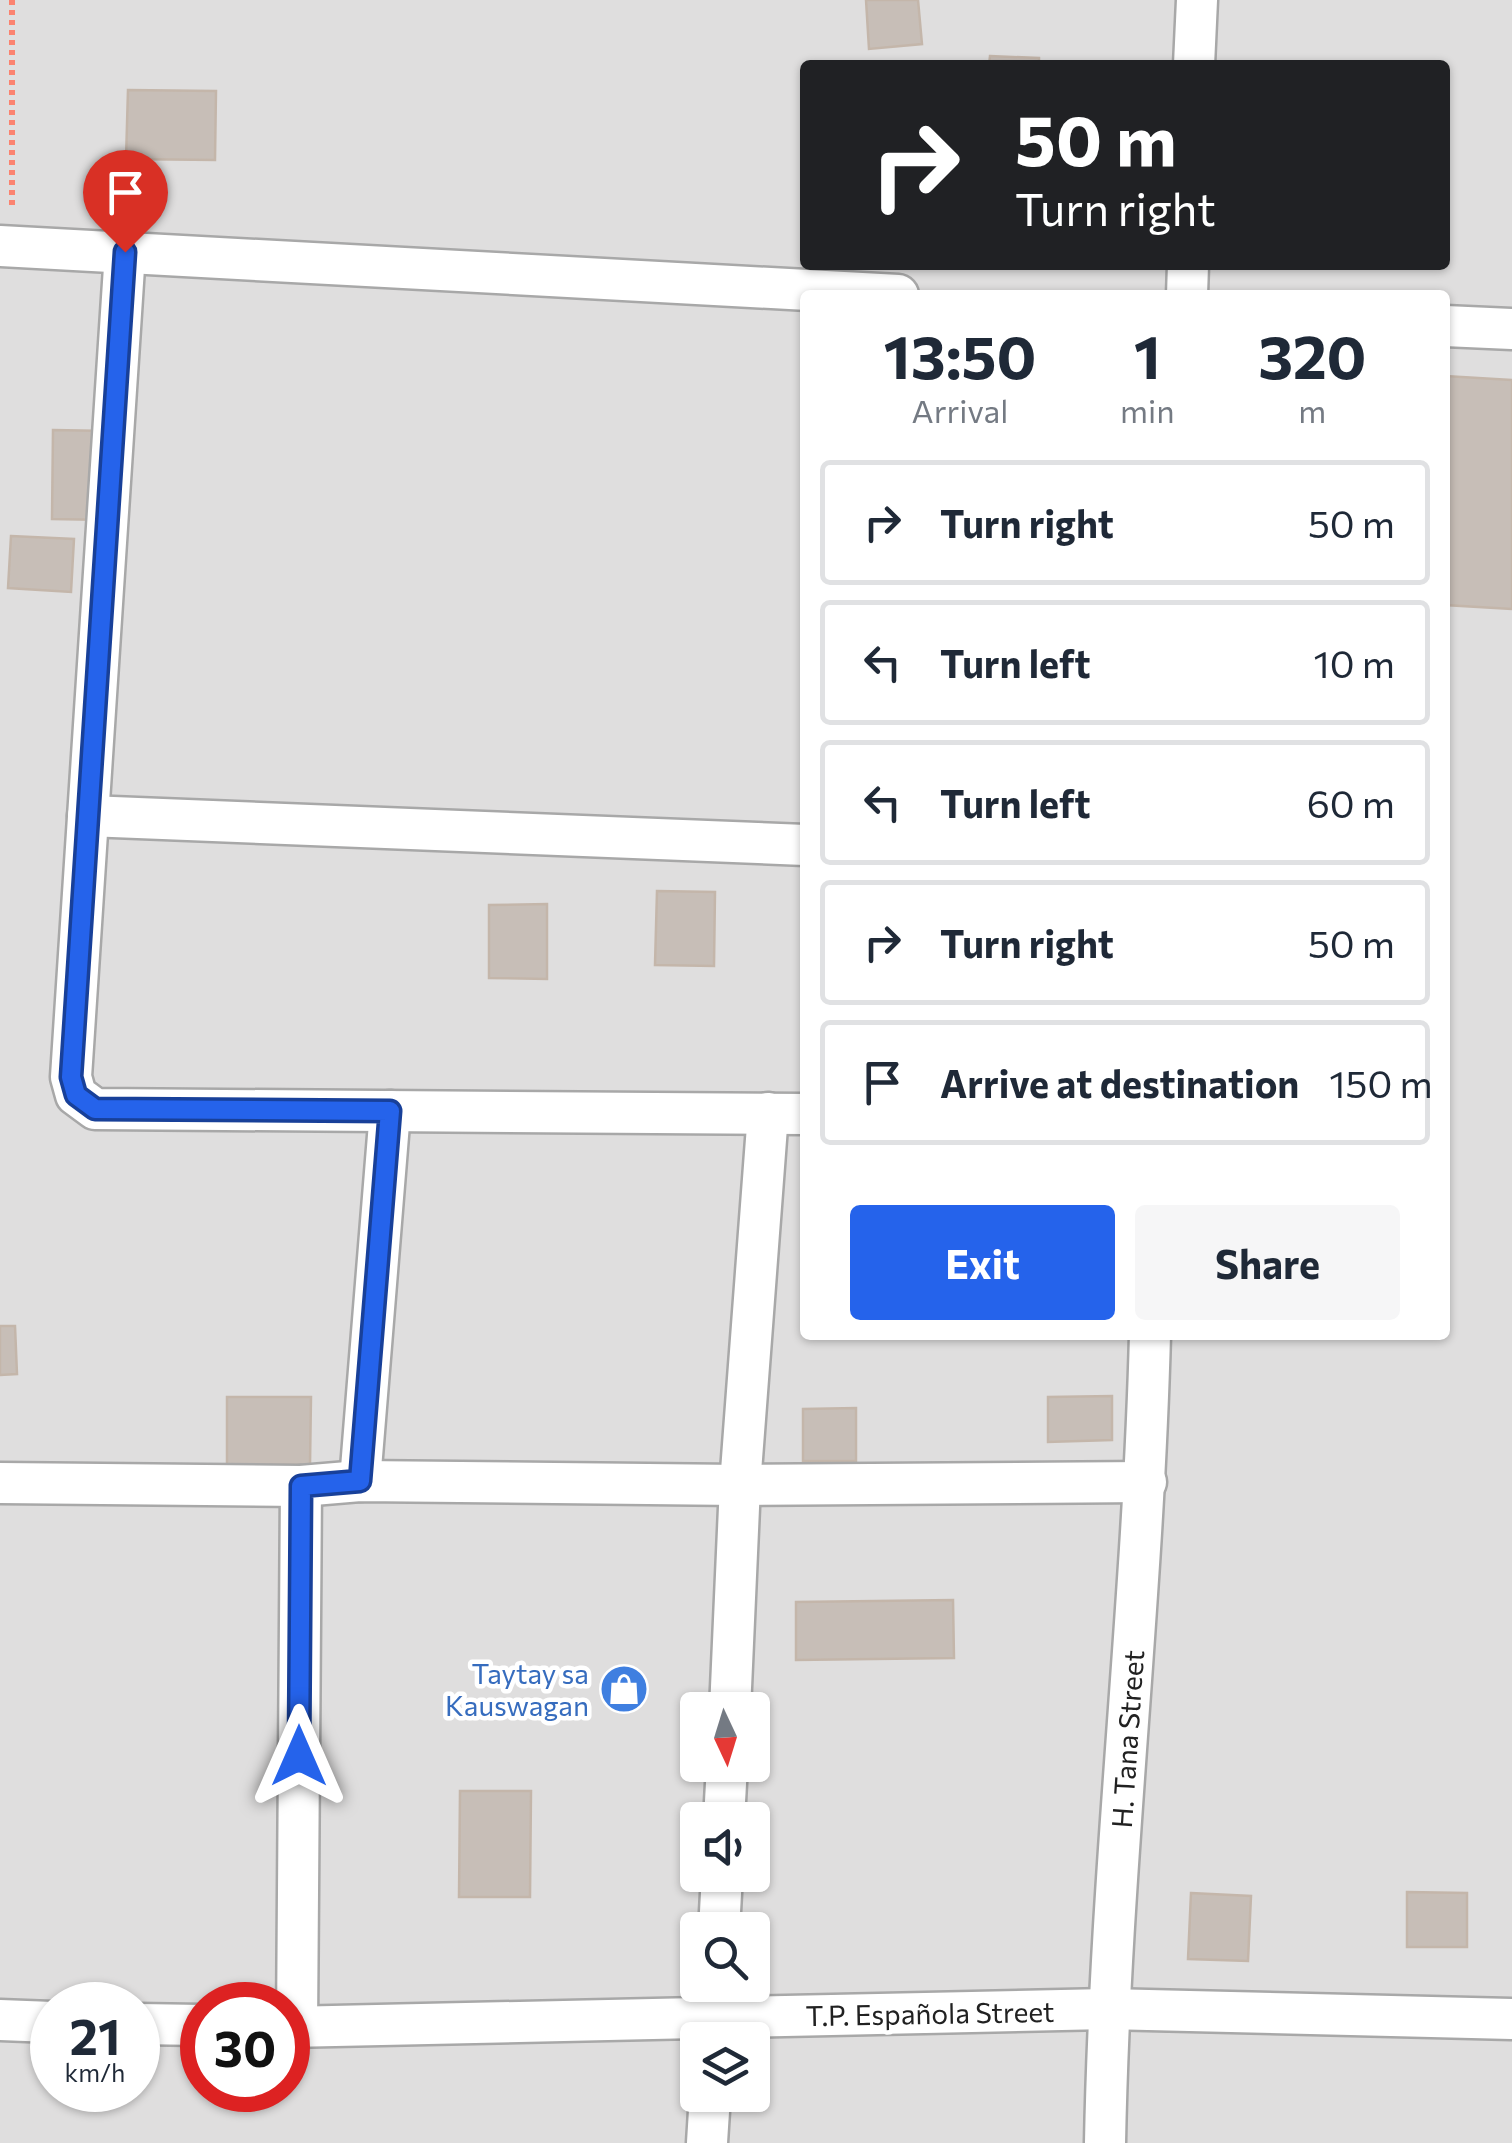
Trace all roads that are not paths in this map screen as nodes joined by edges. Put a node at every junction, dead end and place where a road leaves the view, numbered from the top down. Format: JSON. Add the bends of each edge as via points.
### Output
{"nodes":[{"id":1,"x":1196,"y":0,"type":"edge"},
{"id":2,"x":1194,"y":60,"type":"edge"},
{"id":3,"x":6,"y":246,"type":"edge"},
{"id":4,"x":125,"y":252,"type":"junction"},
{"id":5,"x":808,"y":290,"type":"edge"},
{"id":6,"x":1450,"y":326,"type":"edge"},
{"id":7,"x":1512,"y":329,"type":"edge"},
{"id":8,"x":88,"y":816,"type":"junction"},
{"id":9,"x":800,"y":845,"type":"edge"},
{"id":10,"x":390,"y":1111,"type":"junction"},
{"id":11,"x":787,"y":1114,"type":"edge"},
{"id":12,"x":1150,"y":1340,"type":"edge"},
{"id":13,"x":360,"y":1481,"type":"junction"},
{"id":14,"x":1146,"y":1482,"type":"junction"},
{"id":15,"x":0,"y":1483,"type":"edge"},
{"id":16,"x":740,"y":1484,"type":"junction"},
{"id":17,"x":301,"y":1486,"type":"junction"},
{"id":18,"x":731,"y":1692,"type":"edge"},
{"id":19,"x":293,"y":1982,"type":"edge"},
{"id":20,"x":1107,"y":2009,"type":"junction"},
{"id":21,"x":715,"y":2014,"type":"edge"},
{"id":22,"x":1512,"y":2019,"type":"edge"},
{"id":23,"x":0,"y":2020,"type":"edge"},
{"id":24,"x":30,"y":2021,"type":"edge"},
{"id":25,"x":310,"y":2026,"type":"edge"},
{"id":26,"x":709,"y":2112,"type":"edge"},
{"id":27,"x":707,"y":2143,"type":"edge"},
{"id":28,"x":1104,"y":2143,"type":"edge"}],
"edges":[{"from":1,"to":2,"type":"street"},
{"from":3,"to":4,"type":"street"},
{"from":4,"to":5,"type":"street"},
{"from":4,"to":8,"type":"street"},
{"from":6,"to":7,"type":"street"},
{"from":8,"to":9,"type":"street"},
{"from":8,"to":10,"type":"street","via":[[71,1077],[76,1095],[95,1109]]},
{"from":10,"to":11,"type":"street"},
{"from":10,"to":13,"type":"street"},
{"from":11,"to":16,"type":"street"},
{"from":12,"to":14,"type":"street","name":"H. Tana Street"},
{"from":13,"to":16,"type":"street"},
{"from":13,"to":17,"type":"street"},
{"from":14,"to":16,"type":"street"},
{"from":14,"to":20,"type":"street","name":"H. Tana Street"},
{"from":15,"to":17,"type":"street"},
{"from":16,"to":18,"type":"street"},
{"from":17,"to":19,"type":"street"},
{"from":20,"to":21,"type":"street","name":"T.P. Española Street"},
{"from":20,"to":22,"type":"street","name":"T.P. Española Street"},
{"from":20,"to":28,"type":"street","name":"H. Tana Street"},
{"from":21,"to":25,"type":"street","name":"T.P. Española Street"},
{"from":23,"to":24,"type":"street"},
{"from":26,"to":27,"type":"street"}]}
